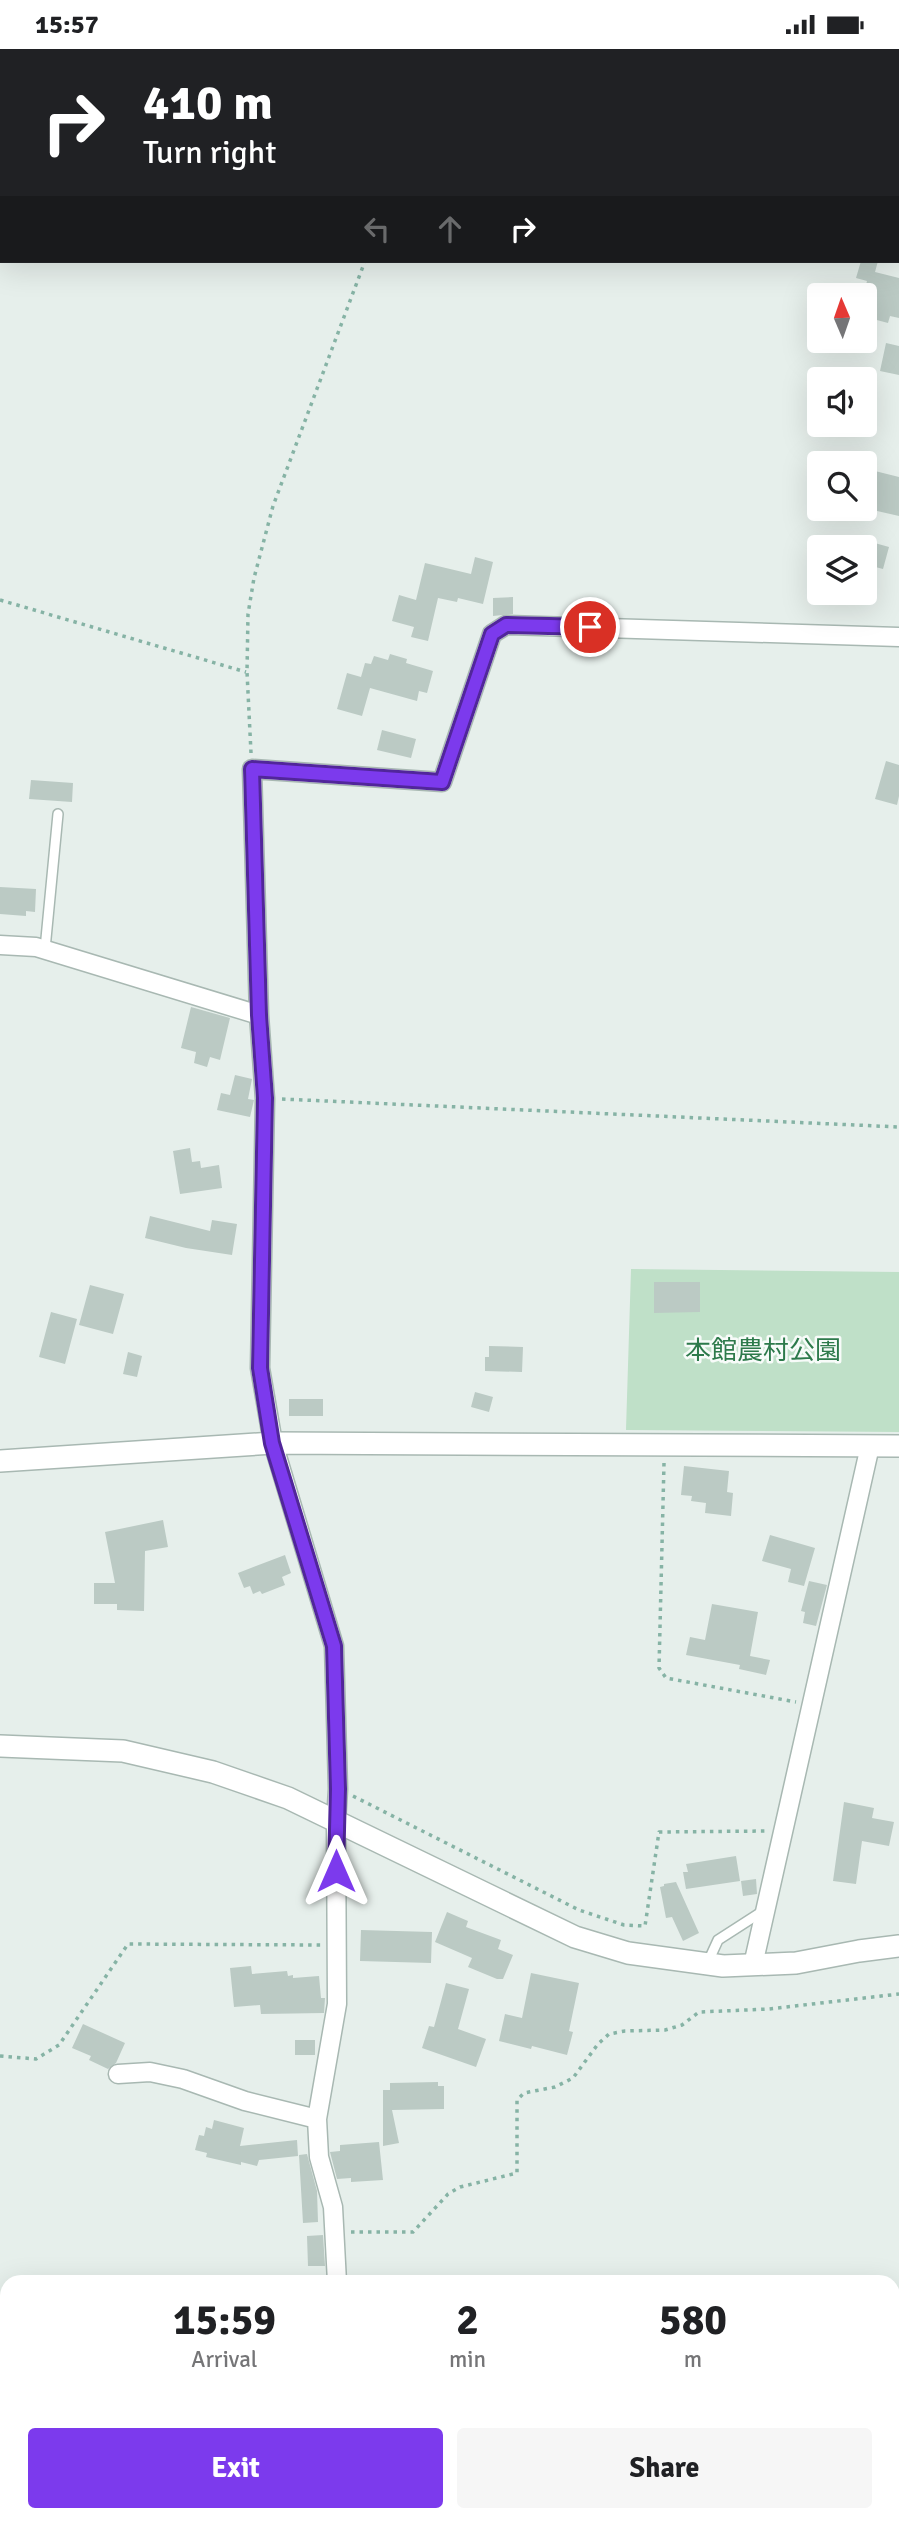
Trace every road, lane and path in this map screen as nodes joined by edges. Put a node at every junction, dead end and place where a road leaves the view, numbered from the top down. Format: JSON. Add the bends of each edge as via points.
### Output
{"nodes":[{"id":1,"x":364,"y":263,"type":"edge"},
{"id":2,"x":0,"y":600,"type":"edge"},
{"id":3,"x":899,"y":637,"type":"edge"},
{"id":4,"x":247,"y":673,"type":"junction"},
{"id":5,"x":252,"y":769,"type":"junction"},
{"id":6,"x":58,"y":814,"type":"dead end"},
{"id":7,"x":0,"y":945,"type":"edge"},
{"id":8,"x":45,"y":949,"type":"junction"},
{"id":9,"x":259,"y":1015,"type":"junction"},
{"id":10,"x":265,"y":1098,"type":"junction"},
{"id":11,"x":899,"y":1127,"type":"edge"},
{"id":12,"x":272,"y":1443,"type":"junction"},
{"id":13,"x":664,"y":1445,"type":"junction"},
{"id":14,"x":870,"y":1446,"type":"junction"},
{"id":15,"x":899,"y":1446,"type":"edge"},
{"id":16,"x":0,"y":1461,"type":"edge"},
{"id":17,"x":811,"y":1705,"type":"junction"},
{"id":18,"x":0,"y":1745,"type":"edge"},
{"id":19,"x":338,"y":1789,"type":"junction"},
{"id":20,"x":336,"y":1822,"type":"junction"},
{"id":21,"x":783,"y":1831,"type":"junction"},
{"id":22,"x":765,"y":1910,"type":"junction"},
{"id":23,"x":337,"y":1945,"type":"junction"},
{"id":24,"x":899,"y":1946,"type":"edge"},
{"id":25,"x":707,"y":1964,"type":"junction"},
{"id":26,"x":752,"y":1965,"type":"junction"},
{"id":27,"x":899,"y":1994,"type":"edge"},
{"id":28,"x":0,"y":2056,"type":"edge"},
{"id":29,"x":118,"y":2074,"type":"dead end"},
{"id":30,"x":317,"y":2119,"type":"junction"},
{"id":31,"x":336,"y":2232,"type":"junction"},
{"id":32,"x":337,"y":2275,"type":"edge"}],
"edges":[{"from":1,"to":4,"type":"path","via":[[273,506],[247,614]]},
{"from":2,"to":4,"type":"path"},
{"from":3,"to":5,"type":"street","via":[[506,625],[492,634],[442,782]]},
{"from":4,"to":5,"type":"path"},
{"from":5,"to":9,"type":"street"},
{"from":6,"to":8,"type":"lane"},
{"from":7,"to":8,"type":"street"},
{"from":8,"to":9,"type":"street"},
{"from":9,"to":10,"type":"street"},
{"from":10,"to":11,"type":"path"},
{"from":10,"to":12,"type":"street","via":[[260,1368]]},
{"from":12,"to":13,"type":"street"},
{"from":12,"to":16,"type":"street"},
{"from":12,"to":19,"type":"street","via":[[334,1646]]},
{"from":13,"to":14,"type":"street"},
{"from":13,"to":17,"type":"path","via":[[659,1668],[666,1678]]},
{"from":14,"to":15,"type":"street"},
{"from":14,"to":17,"type":"street"},
{"from":17,"to":21,"type":"street"},
{"from":18,"to":20,"type":"street","via":[[123,1751],[213,1772],[288,1798]]},
{"from":19,"to":20,"type":"street"},
{"from":19,"to":21,"type":"path","via":[[579,1910],[624,1925],[645,1926],[659,1832]]},
{"from":20,"to":23,"type":"street"},
{"from":20,"to":25,"type":"street","via":[[575,1937],[628,1953]]},
{"from":21,"to":22,"type":"street"},
{"from":22,"to":25,"type":"lane","via":[[718,1940]]},
{"from":22,"to":26,"type":"street"},
{"from":23,"to":28,"type":"path","via":[[128,1944],[59,2045],[36,2059]]},
{"from":23,"to":30,"type":"street","via":[[337,2004]]},
{"from":24,"to":26,"type":"street","via":[[796,1963]]},
{"from":25,"to":26,"type":"street"},
{"from":27,"to":31,"type":"path","via":[[699,2012],[682,2025],[665,2030],[609,2034],[573,2078],[524,2093],[517,2100],[517,2173],[460,2187],[413,2232]]},
{"from":29,"to":30,"type":"street","via":[[150,2072],[183,2079]]},
{"from":30,"to":31,"type":"street","via":[[318,2157]]},
{"from":31,"to":32,"type":"street"}]}
